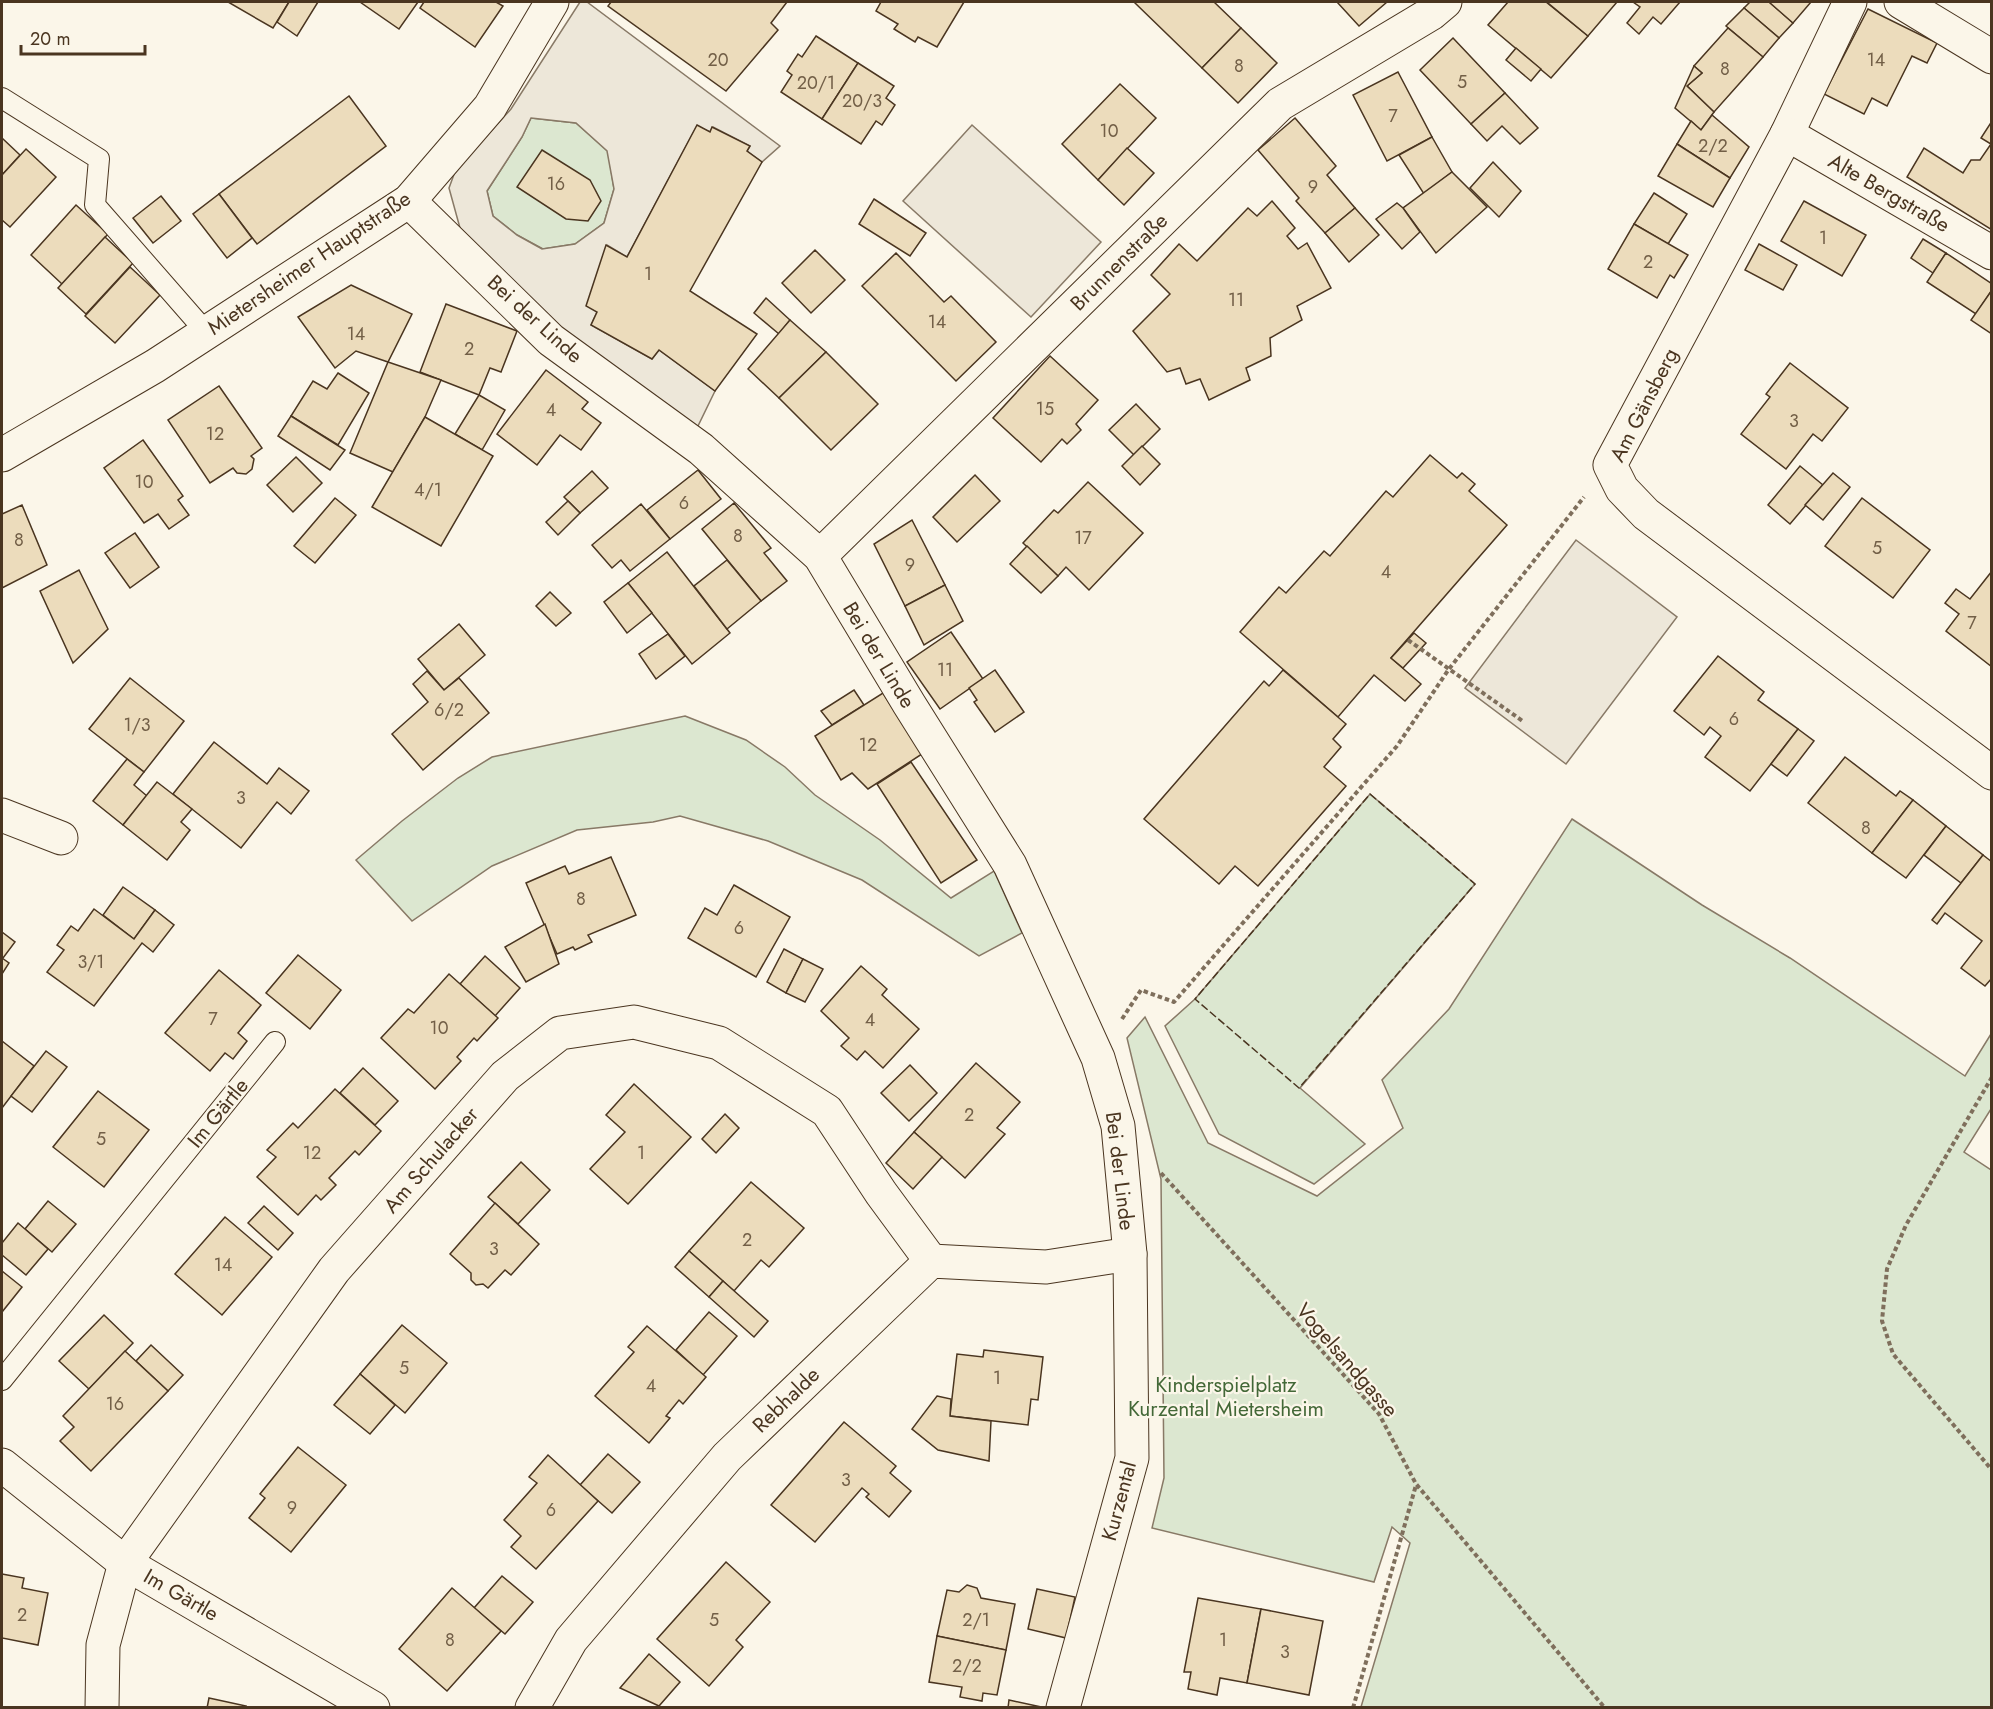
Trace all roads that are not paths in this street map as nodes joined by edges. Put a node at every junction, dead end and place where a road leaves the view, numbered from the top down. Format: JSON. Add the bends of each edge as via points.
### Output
{"nodes":[{"id":1,"x":552,"y":2,"type":"edge"},
{"id":2,"x":1445,"y":2,"type":"edge"},
{"id":3,"x":1850,"y":2,"type":"edge"},
{"id":4,"x":1901,"y":2,"type":"edge"},
{"id":5,"x":1992,"y":57,"type":"edge"},
{"id":6,"x":2,"y":98,"type":"edge"},
{"id":7,"x":1787,"y":134,"type":"junction"},
{"id":8,"x":409,"y":201,"type":"junction"},
{"id":9,"x":1992,"y":253,"type":"edge"},
{"id":10,"x":206,"y":332,"type":"junction"},
{"id":11,"x":2,"y":455,"type":"edge"},
{"id":12,"x":820,"y":556,"type":"junction"},
{"id":13,"x":1992,"y":773,"type":"edge"},
{"id":14,"x":2,"y":815,"type":"edge"},
{"id":15,"x":61,"y":838,"type":"dead end"},
{"id":16,"x":275,"y":1042,"type":"dead end"},
{"id":17,"x":1130,"y":1254,"type":"junction"},
{"id":18,"x":931,"y":1261,"type":"junction"},
{"id":19,"x":2,"y":1380,"type":"edge"},
{"id":20,"x":2,"y":1465,"type":"edge"},
{"id":21,"x":125,"y":1563,"type":"junction"},
{"id":22,"x":102,"y":1707,"type":"edge"},
{"id":23,"x":373,"y":1707,"type":"edge"},
{"id":24,"x":532,"y":1707,"type":"edge"},
{"id":25,"x":1063,"y":1707,"type":"edge"}],
"edges":[{"from":1,"to":8,"type":"street","name":"Mietersheimer Hauptstraße","via":[[490,107]]},
{"from":2,"to":12,"type":"street","name":"Brunnenstraße","via":[[1280,104]]},
{"from":3,"to":7,"type":"street","name":"Am Gänsberg"},
{"from":4,"to":5,"type":"street"},
{"from":6,"to":10,"type":"lane","via":[[99,159],[95,206]]},
{"from":7,"to":9,"type":"street","name":"Alte Bergstraße"},
{"from":7,"to":13,"type":"street","name":"Am Gänsberg","via":[[1610,465],[1622,489],[1646,514]]},
{"from":8,"to":10,"type":"street","name":"Mietersheimer Hauptstraße"},
{"from":8,"to":12,"type":"street","name":"Bei der Linde","via":[[551,340],[701,449]]},
{"from":10,"to":11,"type":"street","name":"Mietersheimer Hauptstraße"},
{"from":12,"to":17,"type":"street","name":"Bei der Linde","via":[[1010,864],[1098,1058],[1119,1126]]},
{"from":14,"to":15,"type":"street"},
{"from":16,"to":19,"type":"lane","name":"Im Gärtle"},
{"from":17,"to":18,"type":"street","via":[[1046,1268]]},
{"from":17,"to":25,"type":"street","name":"Kurzental","via":[[1132,1458]]},
{"from":18,"to":21,"type":"street","name":"Am Schulacker","via":[[826,1111],[719,1043],[634,1023],[560,1033],[505,1076],[334,1270]]},
{"from":18,"to":24,"type":"street","name":"Rebhalde","via":[[727,1457],[571,1641]]},
{"from":20,"to":21,"type":"street","name":"Im Gärtle"},
{"from":21,"to":22,"type":"street","name":"Am Schulacker","via":[[103,1645]]},
{"from":21,"to":23,"type":"street","name":"Im Gärtle"}]}
